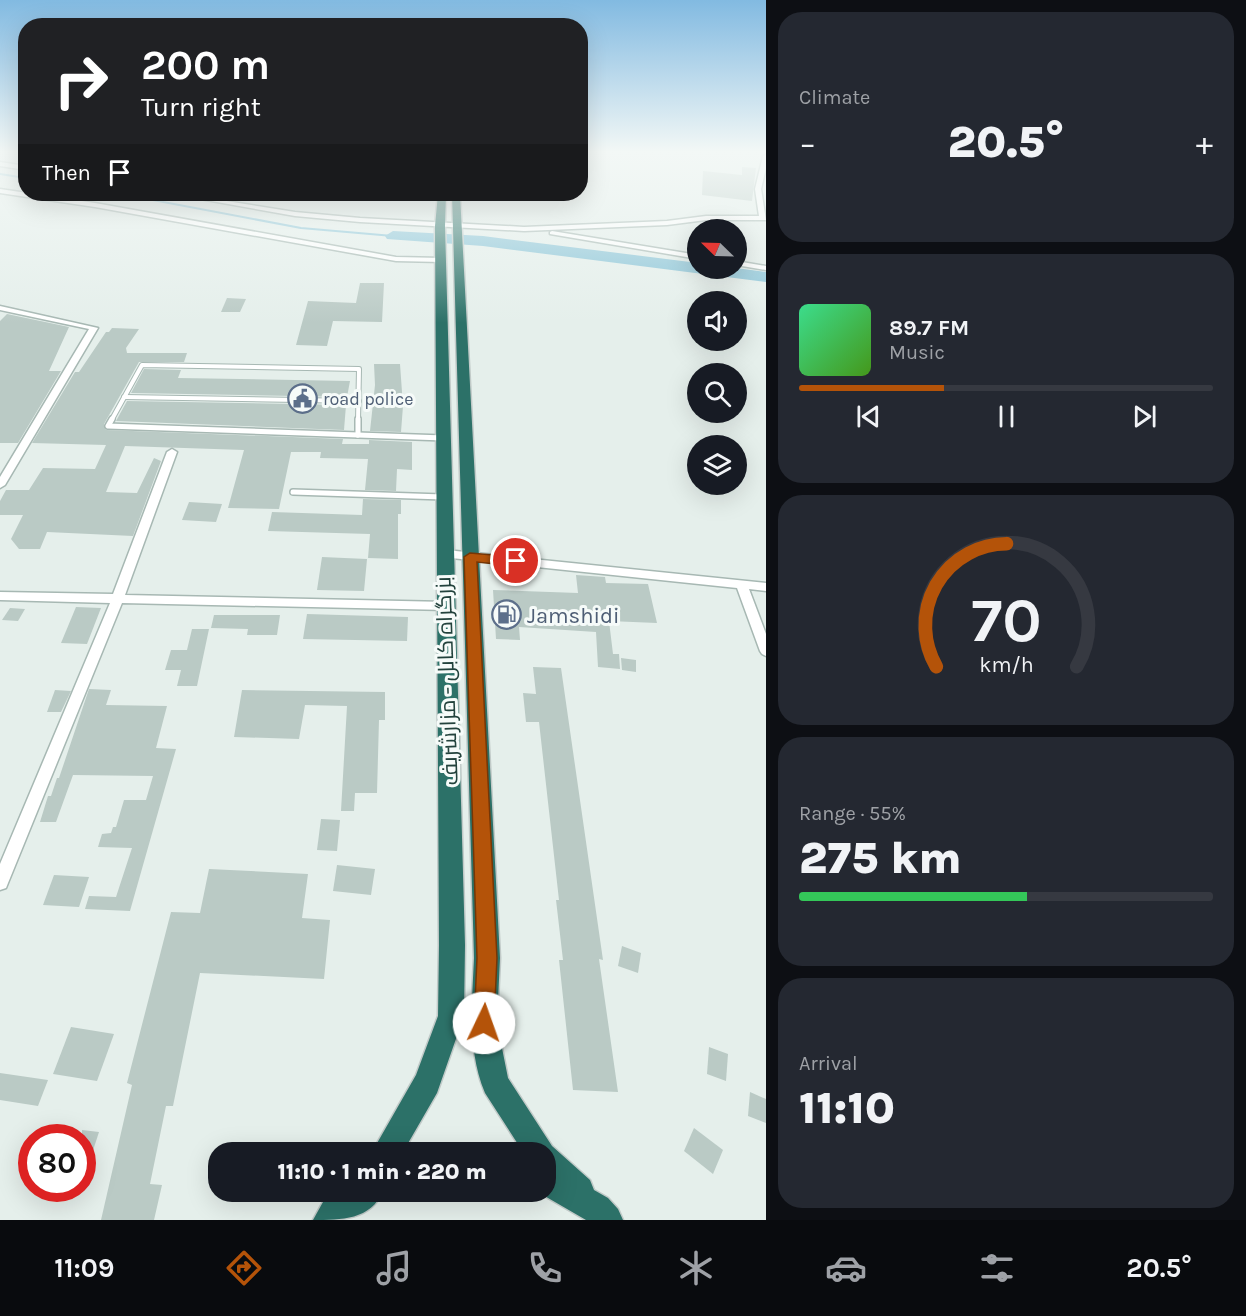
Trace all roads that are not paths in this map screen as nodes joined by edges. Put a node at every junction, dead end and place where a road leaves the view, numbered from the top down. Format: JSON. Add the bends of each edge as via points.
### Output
{"nodes":[{"id":1,"x":116,"y":209,"type":"edge"},
{"id":2,"x":265,"y":209,"type":"edge"},
{"id":3,"x":441,"y":209,"type":"edge"},
{"id":4,"x":456,"y":209,"type":"edge"},
{"id":5,"x":764,"y":217,"type":"edge"},
{"id":6,"x":440,"y":225,"type":"junction"},
{"id":7,"x":457,"y":225,"type":"junction"},
{"id":8,"x":524,"y":229,"type":"junction"},
{"id":9,"x":447,"y":254,"type":"junction"},
{"id":10,"x":687,"y":255,"type":"edge"},
{"id":11,"x":747,"y":265,"type":"edge"},
{"id":12,"x":766,"y":268,"type":"edge"},
{"id":13,"x":2,"y":310,"type":"edge"},
{"id":14,"x":124,"y":397,"type":"junction"},
{"id":15,"x":359,"y":401,"type":"junction"},
{"id":16,"x":358,"y":435,"type":"junction"},
{"id":17,"x":444,"y":438,"type":"junction"},
{"id":18,"x":172,"y":452,"type":"dead end"},
{"id":19,"x":0,"y":485,"type":"edge"},
{"id":20,"x":293,"y":492,"type":"dead end"},
{"id":21,"x":445,"y":497,"type":"junction"},
{"id":22,"x":446,"y":554,"type":"junction"},
{"id":23,"x":470,"y":557,"type":"junction"},
{"id":24,"x":741,"y":584,"type":"junction"},
{"id":25,"x":766,"y":587,"type":"edge"},
{"id":26,"x":0,"y":596,"type":"edge"},
{"id":27,"x":118,"y":597,"type":"junction"},
{"id":28,"x":447,"y":606,"type":"junction"},
{"id":29,"x":766,"y":651,"type":"edge"},
{"id":30,"x":0,"y":883,"type":"edge"},
{"id":31,"x":393,"y":1142,"type":"edge"},
{"id":32,"x":533,"y":1142,"type":"edge"},
{"id":33,"x":556,"y":1168,"type":"edge"},
{"id":34,"x":556,"y":1186,"type":"edge"},
{"id":35,"x":602,"y":1215,"type":"edge"}],
"edges":[{"from":1,"to":9,"type":"street","via":[[396,259]]},
{"from":2,"to":6,"type":"street"},
{"from":3,"to":6,"type":"highway","name":"بزرگراه کابل - مزارشریف"},
{"from":4,"to":7,"type":"highway","name":"بزرگراه کابل - مزارشریف"},
{"from":5,"to":8,"type":"street"},
{"from":6,"to":7,"type":"street"},
{"from":6,"to":9,"type":"highway","name":"بزرگراه کابل - مزارشریف"},
{"from":7,"to":8,"type":"street"},
{"from":7,"to":9,"type":"highway","name":"بزرگراه کابل - مزارشریف"},
{"from":8,"to":10,"type":"street"},
{"from":9,"to":17,"type":"highway","name":"بزرگراه کابل - مزارشریف"},
{"from":9,"to":23,"type":"highway","name":"بزرگراه کابل - مزارشریف"},
{"from":11,"to":12,"type":"street"},
{"from":13,"to":19,"type":"street","via":[[94,328]]},
{"from":14,"to":15,"type":"lane"},
{"from":14,"to":15,"type":"lane","via":[[142,365],[359,369]]},
{"from":14,"to":16,"type":"lane","via":[[108,426]]},
{"from":15,"to":16,"type":"lane"},
{"from":16,"to":17,"type":"lane"},
{"from":17,"to":21,"type":"highway","name":"بزرگراه کابل - مزارشریف"},
{"from":18,"to":27,"type":"street"},
{"from":20,"to":21,"type":"lane"},
{"from":21,"to":22,"type":"highway","name":"بزرگراه کابل - مزارشریف"},
{"from":22,"to":23,"type":"street"},
{"from":22,"to":28,"type":"highway","name":"بزرگراه کابل - مزارشریف"},
{"from":23,"to":24,"type":"street"},
{"from":23,"to":32,"type":"highway","name":"بزرگراه کابل - مزارشریف","via":[[487,958],[484,1023],[495,1083]]},
{"from":24,"to":25,"type":"street"},
{"from":24,"to":29,"type":"street"},
{"from":26,"to":27,"type":"street"},
{"from":27,"to":28,"type":"street"},
{"from":27,"to":30,"type":"street"},
{"from":28,"to":31,"type":"highway","name":"بزرگراه کابل - مزارشریف","via":[[451,1016],[427,1083]]},
{"from":33,"to":35,"type":"highway"},
{"from":34,"to":35,"type":"highway"}]}
